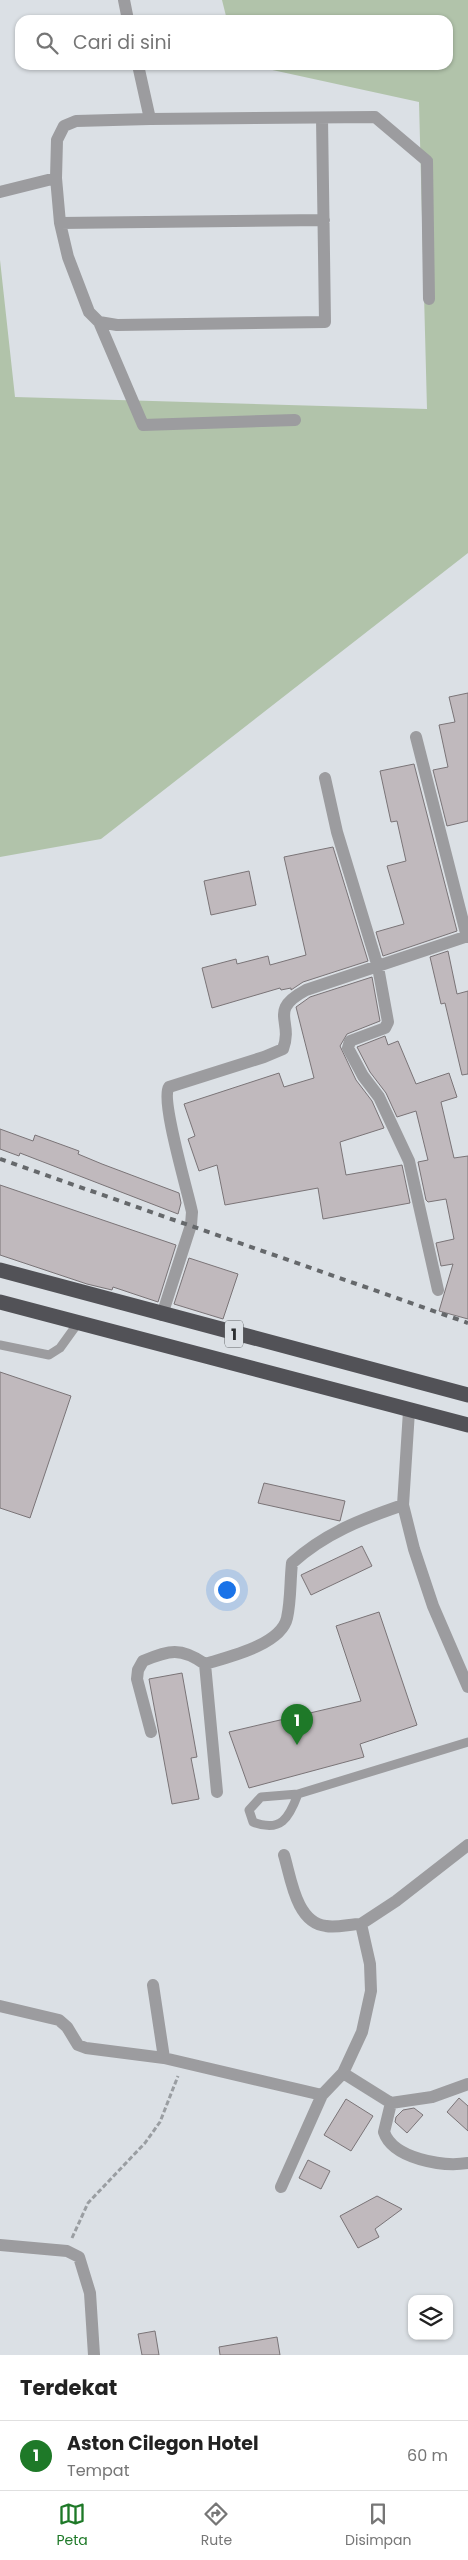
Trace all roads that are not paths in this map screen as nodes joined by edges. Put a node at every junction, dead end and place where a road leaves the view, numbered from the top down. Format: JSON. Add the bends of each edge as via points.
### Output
{"nodes":[{"id":1,"x":124,"y":0,"type":"edge"},
{"id":2,"x":127,"y":15,"type":"edge"},
{"id":3,"x":139,"y":70,"type":"edge"},
{"id":4,"x":322,"y":118,"type":"junction"},
{"id":5,"x":150,"y":119,"type":"junction"},
{"id":6,"x":56,"y":178,"type":"junction"},
{"id":7,"x":0,"y":192,"type":"edge"},
{"id":8,"x":324,"y":220,"type":"junction"},
{"id":9,"x":60,"y":224,"type":"junction"},
{"id":10,"x":429,"y":299,"type":"dead end"},
{"id":11,"x":99,"y":322,"type":"junction"},
{"id":12,"x":295,"y":420,"type":"dead end"},
{"id":13,"x":416,"y":737,"type":"dead end"},
{"id":14,"x":325,"y":778,"type":"dead end"},
{"id":15,"x":468,"y":937,"type":"edge"},
{"id":16,"x":378,"y":967,"type":"junction"},
{"id":17,"x":0,"y":1270,"type":"edge"},
{"id":18,"x":438,"y":1290,"type":"dead end"},
{"id":19,"x":3,"y":1306,"type":"edge"},
{"id":20,"x":162,"y":1315,"type":"junction"},
{"id":21,"x":78,"y":1323,"type":"junction"},
{"id":22,"x":0,"y":1345,"type":"edge"},
{"id":23,"x":468,"y":1395,"type":"edge"},
{"id":24,"x":409,"y":1411,"type":"junction"},
{"id":25,"x":468,"y":1425,"type":"edge"},
{"id":26,"x":403,"y":1505,"type":"junction"},
{"id":27,"x":205,"y":1664,"type":"junction"},
{"id":28,"x":468,"y":1687,"type":"edge"},
{"id":29,"x":151,"y":1732,"type":"dead end"},
{"id":30,"x":468,"y":1742,"type":"edge"},
{"id":31,"x":217,"y":1792,"type":"dead end"},
{"id":32,"x":298,"y":1794,"type":"junction"},
{"id":33,"x":468,"y":1845,"type":"edge"},
{"id":34,"x":284,"y":1855,"type":"dead end"},
{"id":35,"x":361,"y":1924,"type":"junction"},
{"id":36,"x":153,"y":1985,"type":"dead end"},
{"id":37,"x":0,"y":2006,"type":"edge"},
{"id":38,"x":164,"y":2058,"type":"junction"},
{"id":39,"x":343,"y":2073,"type":"junction"},
{"id":40,"x":468,"y":2084,"type":"edge"},
{"id":41,"x":322,"y":2095,"type":"junction"},
{"id":42,"x":391,"y":2103,"type":"junction"},
{"id":43,"x":468,"y":2163,"type":"edge"},
{"id":44,"x":281,"y":2187,"type":"dead end"},
{"id":45,"x":0,"y":2245,"type":"edge"},
{"id":46,"x":94,"y":2355,"type":"edge"}],
"edges":[{"from":1,"to":2,"type":"street"},
{"from":3,"to":5,"type":"street"},
{"from":4,"to":5,"type":"street"},
{"from":4,"to":8,"type":"street"},
{"from":4,"to":10,"type":"street","via":[[375,117],[427,161]]},
{"from":5,"to":6,"type":"street","via":[[76,121],[64,126],[57,140]]},
{"from":6,"to":7,"type":"street"},
{"from":6,"to":9,"type":"street"},
{"from":8,"to":9,"type":"street"},
{"from":8,"to":11,"type":"street","via":[[324,322],[117,325]]},
{"from":9,"to":11,"type":"street","via":[[68,257],[89,312]]},
{"from":11,"to":12,"type":"street","via":[[143,425]]},
{"from":13,"to":15,"type":"street"},
{"from":14,"to":16,"type":"street","via":[[337,832]]},
{"from":15,"to":16,"type":"street"},
{"from":16,"to":18,"type":"street","via":[[388,1026],[350,1041],[348,1048],[409,1160]]},
{"from":16,"to":20,"type":"street","via":[[293,997],[283,1015],[286,1041],[283,1049],[174,1084],[166,1090],[168,1115],[192,1212],[191,1225]]},
{"from":17,"to":20,"type":"highway","number":"1"},
{"from":19,"to":21,"type":"highway","number":"1"},
{"from":20,"to":23,"type":"highway","number":"1"},
{"from":21,"to":22,"type":"lane","via":[[60,1348],[49,1355]]},
{"from":21,"to":24,"type":"highway","number":"1"},
{"from":24,"to":25,"type":"highway","number":"1"},
{"from":24,"to":26,"type":"street"},
{"from":26,"to":27,"type":"street","via":[[333,1533],[307,1549],[292,1563],[287,1620],[274,1635],[258,1648]]},
{"from":26,"to":28,"type":"street","via":[[434,1606]]},
{"from":27,"to":29,"type":"street","via":[[190,1653],[177,1651],[143,1661],[137,1678]]},
{"from":27,"to":31,"type":"street"},
{"from":30,"to":32,"type":"lane"},
{"from":32,"to":32,"type":"lane","via":[[261,1797],[249,1810],[253,1822],[264,1826],[277,1825],[290,1815]]},
{"from":33,"to":35,"type":"street"},
{"from":34,"to":35,"type":"street","via":[[301,1911],[325,1926]]},
{"from":35,"to":39,"type":"street","via":[[370,1964],[371,1991],[362,2032]]},
{"from":36,"to":38,"type":"street"},
{"from":37,"to":38,"type":"street","via":[[60,2020],[78,2045],[86,2048]]},
{"from":38,"to":41,"type":"street"},
{"from":39,"to":41,"type":"street"},
{"from":39,"to":42,"type":"street"},
{"from":40,"to":42,"type":"street","via":[[432,2097]]},
{"from":41,"to":44,"type":"street"},
{"from":42,"to":43,"type":"street","via":[[384,2132],[391,2145],[444,2164]]},
{"from":45,"to":46,"type":"street","via":[[67,2251],[79,2257],[90,2293]]}]}
